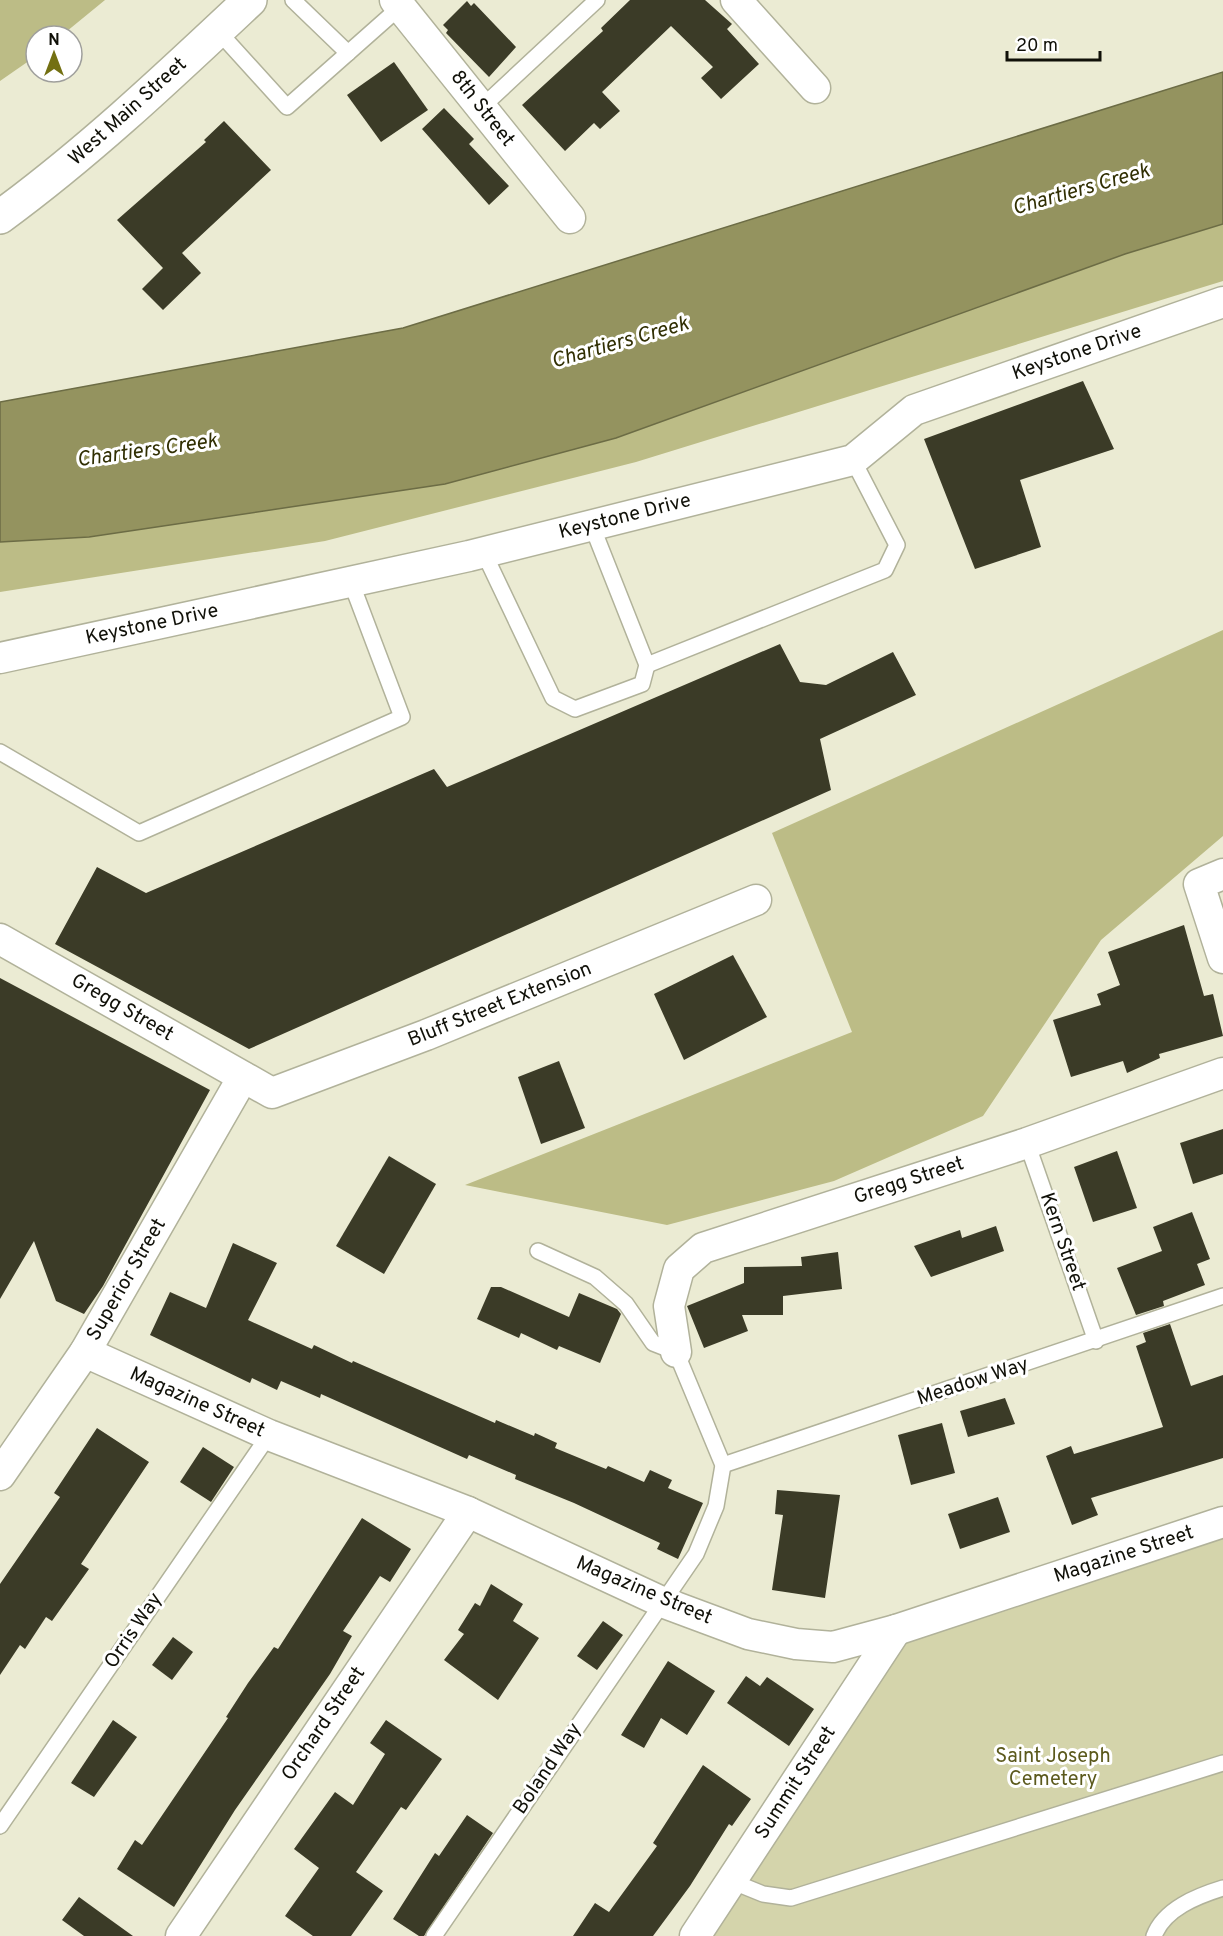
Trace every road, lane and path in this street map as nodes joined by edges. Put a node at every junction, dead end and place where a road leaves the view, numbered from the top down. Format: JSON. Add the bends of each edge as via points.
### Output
{"nodes":[{"id":1,"x":250,"y":0,"type":"edge"},
{"id":2,"x":293,"y":0,"type":"edge"},
{"id":3,"x":597,"y":0,"type":"edge"},
{"id":4,"x":736,"y":0,"type":"edge"},
{"id":5,"x":398,"y":3,"type":"edge"},
{"id":6,"x":218,"y":31,"type":"junction"},
{"id":7,"x":348,"y":53,"type":"junction"},
{"id":8,"x":814,"y":88,"type":"dead end"},
{"id":9,"x":482,"y":106,"type":"junction"},
{"id":10,"x":0,"y":217,"type":"edge"},
{"id":11,"x":570,"y":218,"type":"dead end"},
{"id":12,"x":1223,"y":302,"type":"edge"},
{"id":13,"x":853,"y":460,"type":"junction"},
{"id":14,"x":592,"y":526,"type":"junction"},
{"id":15,"x":484,"y":553,"type":"junction"},
{"id":16,"x":351,"y":582,"type":"junction"},
{"id":17,"x":0,"y":658,"type":"edge"},
{"id":18,"x":647,"y":665,"type":"junction"},
{"id":19,"x":0,"y":752,"type":"edge"},
{"id":20,"x":1211,"y":879,"type":"edge"},
{"id":21,"x":756,"y":900,"type":"dead end"},
{"id":22,"x":0,"y":939,"type":"edge"},
{"id":23,"x":1223,"y":958,"type":"edge"},
{"id":24,"x":1223,"y":1073,"type":"edge"},
{"id":25,"x":243,"y":1077,"type":"junction"},
{"id":26,"x":1027,"y":1143,"type":"junction"},
{"id":27,"x":538,"y":1251,"type":"dead end"},
{"id":28,"x":1223,"y":1296,"type":"edge"},
{"id":29,"x":1096,"y":1341,"type":"junction"},
{"id":30,"x":85,"y":1352,"type":"junction"},
{"id":31,"x":676,"y":1352,"type":"junction"},
{"id":32,"x":268,"y":1435,"type":"junction"},
{"id":33,"x":723,"y":1465,"type":"junction"},
{"id":34,"x":0,"y":1475,"type":"edge"},
{"id":35,"x":468,"y":1512,"type":"junction"},
{"id":36,"x":1223,"y":1522,"type":"edge"},
{"id":37,"x":662,"y":1602,"type":"junction"},
{"id":38,"x":896,"y":1630,"type":"junction"},
{"id":39,"x":1223,"y":1763,"type":"edge"},
{"id":40,"x":0,"y":1826,"type":"edge"},
{"id":41,"x":731,"y":1881,"type":"junction"},
{"id":42,"x":1223,"y":1888,"type":"edge"},
{"id":43,"x":181,"y":1936,"type":"edge"},
{"id":44,"x":434,"y":1936,"type":"edge"},
{"id":45,"x":695,"y":1936,"type":"edge"},
{"id":46,"x":1154,"y":1936,"type":"edge"}],
"edges":[{"from":1,"to":6,"type":"main road","name":"West Main Street"},
{"from":2,"to":7,"type":"lane"},
{"from":3,"to":9,"type":"lane"},
{"from":4,"to":8,"type":"street"},
{"from":5,"to":7,"type":"lane"},
{"from":5,"to":9,"type":"street","name":"8th Street"},
{"from":6,"to":7,"type":"lane","via":[[287,106]]},
{"from":6,"to":10,"type":"main road","name":"West Main Street","via":[[120,122]]},
{"from":9,"to":11,"type":"street","name":"8th Street"},
{"from":12,"to":13,"type":"street","name":"Keystone Drive","via":[[914,410]]},
{"from":13,"to":14,"type":"street","name":"Keystone Drive"},
{"from":13,"to":18,"type":"lane","via":[[897,545],[885,570]]},
{"from":14,"to":15,"type":"street","name":"Keystone Drive"},
{"from":14,"to":18,"type":"lane"},
{"from":15,"to":16,"type":"street","name":"Keystone Drive"},
{"from":15,"to":18,"type":"lane","via":[[553,698],[575,709],[642,684]]},
{"from":16,"to":17,"type":"street","name":"Keystone Drive"},
{"from":16,"to":19,"type":"lane","via":[[402,717],[139,832]]},
{"from":20,"to":23,"type":"street"},
{"from":21,"to":25,"type":"street","name":"Bluff Street Extension","via":[[426,1035],[272,1093]]},
{"from":22,"to":25,"type":"street","name":"Gregg Street"},
{"from":24,"to":26,"type":"street","name":"Gregg Street"},
{"from":25,"to":30,"type":"street","name":"Superior Street"},
{"from":26,"to":29,"type":"lane","name":"Kern Street"},
{"from":26,"to":31,"type":"street","name":"Gregg Street","via":[[703,1248],[680,1269],[669,1306]]},
{"from":27,"to":31,"type":"lane","via":[[595,1277],[626,1304],[653,1343]]},
{"from":28,"to":29,"type":"lane","name":"Meadow Way"},
{"from":29,"to":33,"type":"lane","name":"Meadow Way"},
{"from":30,"to":32,"type":"street","name":"Magazine Street"},
{"from":30,"to":34,"type":"street","name":"Superior Street"},
{"from":31,"to":33,"type":"lane"},
{"from":32,"to":35,"type":"street","name":"Magazine Street"},
{"from":32,"to":40,"type":"lane","name":"Orris Way"},
{"from":33,"to":37,"type":"lane","name":"Boland Way","via":[[716,1506],[696,1554]]},
{"from":35,"to":37,"type":"street","name":"Magazine Street"},
{"from":35,"to":43,"type":"street","name":"Orchard Street"},
{"from":36,"to":38,"type":"street","name":"Magazine Street"},
{"from":37,"to":38,"type":"street","name":"Magazine Street","via":[[748,1634],[796,1644],[832,1647]]},
{"from":37,"to":44,"type":"lane","name":"Boland Way"},
{"from":38,"to":41,"type":"street","name":"Summit Street"},
{"from":39,"to":41,"type":"lane","via":[[790,1898],[763,1894]]},
{"from":41,"to":45,"type":"street","name":"Summit Street"},
{"from":42,"to":46,"type":"lane","via":[[1178,1907],[1158,1926]]}]}
